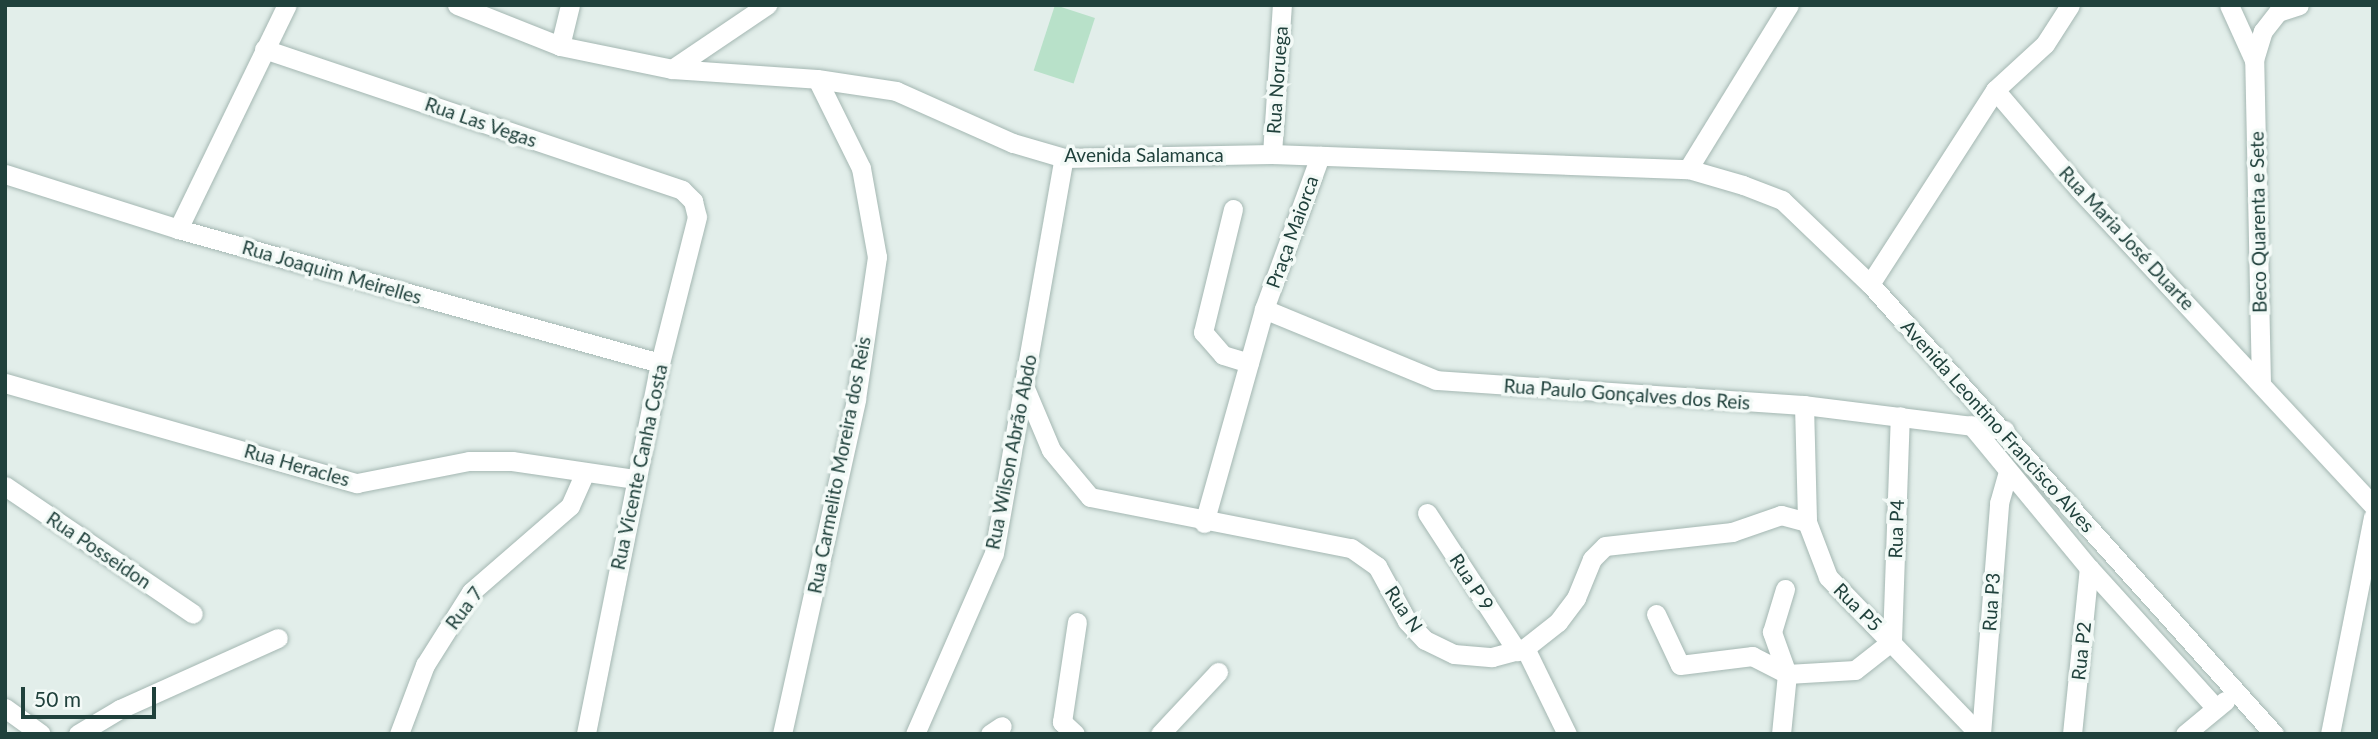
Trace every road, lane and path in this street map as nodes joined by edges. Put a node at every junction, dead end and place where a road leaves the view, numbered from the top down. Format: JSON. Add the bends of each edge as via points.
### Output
{"nodes":[{"id":1,"x":287,"y":5,"type":"edge"},
{"id":2,"x":457,"y":5,"type":"edge"},
{"id":3,"x":570,"y":5,"type":"edge"},
{"id":4,"x":767,"y":5,"type":"edge"},
{"id":5,"x":1282,"y":5,"type":"edge"},
{"id":6,"x":1789,"y":5,"type":"edge"},
{"id":7,"x":2070,"y":5,"type":"edge"},
{"id":8,"x":2229,"y":5,"type":"edge"},
{"id":9,"x":2299,"y":5,"type":"edge"},
{"id":10,"x":560,"y":46,"type":"junction"},
{"id":11,"x":264,"y":49,"type":"junction"},
{"id":12,"x":2254,"y":60,"type":"junction"},
{"id":13,"x":672,"y":69,"type":"junction"},
{"id":14,"x":817,"y":79,"type":"junction"},
{"id":15,"x":1995,"y":90,"type":"junction"},
{"id":16,"x":1272,"y":154,"type":"junction"},
{"id":17,"x":1320,"y":156,"type":"junction"},
{"id":18,"x":1064,"y":158,"type":"junction"},
{"id":19,"x":1688,"y":169,"type":"junction"},
{"id":20,"x":5,"y":174,"type":"edge"},
{"id":21,"x":693,"y":201,"type":"joint"},
{"id":22,"x":1233,"y":209,"type":"dead end"},
{"id":23,"x":178,"y":229,"type":"junction"},
{"id":24,"x":1870,"y":284,"type":"junction"},
{"id":25,"x":1264,"y":309,"type":"junction"},
{"id":26,"x":660,"y":363,"type":"junction"},
{"id":27,"x":1249,"y":363,"type":"junction"},
{"id":28,"x":5,"y":383,"type":"edge"},
{"id":29,"x":2261,"y":384,"type":"junction"},
{"id":30,"x":1024,"y":386,"type":"junction"},
{"id":31,"x":1804,"y":405,"type":"junction"},
{"id":32,"x":1900,"y":416,"type":"junction"},
{"id":33,"x":1970,"y":425,"type":"junction"},
{"id":34,"x":2004,"y":430,"type":"junction"},
{"id":35,"x":585,"y":472,"type":"junction"},
{"id":36,"x":2008,"y":472,"type":"junction"},
{"id":37,"x":636,"y":479,"type":"junction"},
{"id":38,"x":5,"y":486,"type":"edge"},
{"id":39,"x":2373,"y":505,"type":"edge"},
{"id":40,"x":1427,"y":513,"type":"dead end"},
{"id":41,"x":2373,"y":517,"type":"edge"},
{"id":42,"x":1807,"y":522,"type":"junction"},
{"id":43,"x":1204,"y":523,"type":"junction"},
{"id":44,"x":2089,"y":568,"type":"junction"},
{"id":45,"x":1785,"y":589,"type":"dead end"},
{"id":46,"x":193,"y":614,"type":"dead end"},
{"id":47,"x":1656,"y":614,"type":"dead end"},
{"id":48,"x":1077,"y":622,"type":"dead end"},
{"id":49,"x":278,"y":638,"type":"dead end"},
{"id":50,"x":1892,"y":641,"type":"junction"},
{"id":51,"x":1521,"y":649,"type":"junction"},
{"id":52,"x":1218,"y":671,"type":"dead end"},
{"id":53,"x":1787,"y":674,"type":"junction"},
{"id":54,"x":2236,"y":691,"type":"junction"},
{"id":55,"x":5,"y":708,"type":"edge"},
{"id":56,"x":2216,"y":708,"type":"junction"},
{"id":57,"x":41,"y":734,"type":"edge"},
{"id":58,"x":78,"y":734,"type":"edge"},
{"id":59,"x":399,"y":734,"type":"edge"},
{"id":60,"x":586,"y":734,"type":"edge"},
{"id":61,"x":782,"y":734,"type":"edge"},
{"id":62,"x":915,"y":734,"type":"edge"},
{"id":63,"x":1075,"y":734,"type":"edge"},
{"id":64,"x":1160,"y":734,"type":"edge"},
{"id":65,"x":1567,"y":734,"type":"edge"},
{"id":66,"x":1781,"y":734,"type":"edge"},
{"id":67,"x":1980,"y":734,"type":"edge"},
{"id":68,"x":2072,"y":734,"type":"edge"},
{"id":69,"x":2185,"y":734,"type":"edge"},
{"id":70,"x":2274,"y":734,"type":"edge"},
{"id":71,"x":2330,"y":734,"type":"edge"}],
"edges":[{"from":1,"to":11,"type":"street"},
{"from":2,"to":10,"type":"street","name":"Avenida Salamanca"},
{"from":3,"to":10,"type":"street"},
{"from":4,"to":13,"type":"street"},
{"from":5,"to":16,"type":"street","name":"Rua Noruega"},
{"from":6,"to":19,"type":"street"},
{"from":7,"to":15,"type":"street","via":[[2045,44]]},
{"from":8,"to":12,"type":"street"},
{"from":9,"to":12,"type":"street","via":[[2278,12],[2263,31]]},
{"from":10,"to":13,"type":"street","name":"Avenida Salamanca"},
{"from":11,"to":21,"type":"street","name":"Rua Las Vegas","via":[[682,190]]},
{"from":11,"to":23,"type":"street"},
{"from":12,"to":29,"type":"street","name":"Beco Quarenta e Sete"},
{"from":13,"to":14,"type":"street","name":"Avenida Salamanca"},
{"from":14,"to":18,"type":"street","name":"Avenida Salamanca","via":[[896,91],[1013,143]]},
{"from":14,"to":61,"type":"street","name":"Rua Carmelito Moreira dos Reis","via":[[861,168],[877,257],[856,399]]},
{"from":15,"to":24,"type":"street"},
{"from":15,"to":29,"type":"street","name":"Rua Maria José Duarte","via":[[2080,190]]},
{"from":16,"to":17,"type":"street","name":"Avenida Salamanca"},
{"from":16,"to":18,"type":"street","name":"Avenida Salamanca"},
{"from":17,"to":19,"type":"street","name":"Avenida Salamanca"},
{"from":17,"to":25,"type":"street","name":"Praça Maiorca"},
{"from":18,"to":30,"type":"street","name":"Rua Wilson Abrão Abdo"},
{"from":19,"to":24,"type":"street","name":"Avenida Leontino Francisco Alves","via":[[1783,201]]},
{"from":20,"to":23,"type":"street","name":"Rua Joaquim Meirelles"},
{"from":21,"to":26,"type":"street","name":"Rua Vicente Canha Costa","via":[[697,217]]},
{"from":22,"to":27,"type":"street","via":[[1203,332],[1223,355]]},
{"from":23,"to":26,"type":"street","name":"Rua Joaquim Meirelles"},
{"from":24,"to":34,"type":"street","name":"Avenida Leontino Francisco Alves"},
{"from":25,"to":27,"type":"street","name":"Praça Maiorca"},
{"from":25,"to":31,"type":"street","name":"Rua Paulo Gonçalves dos Reis","via":[[1436,380]]},
{"from":26,"to":37,"type":"street","name":"Rua Vicente Canha Costa"},
{"from":27,"to":43,"type":"street","name":"Praça Maiorca"},
{"from":28,"to":35,"type":"street","name":"Rua Heracles","via":[[358,483],[469,461],[512,461]]},
{"from":29,"to":39,"type":"street","name":"Rua Maria José Duarte"},
{"from":30,"to":43,"type":"street","name":"Rua N","via":[[1051,450],[1090,497]]},
{"from":30,"to":62,"type":"street","name":"Rua Wilson Abrão Abdo","via":[[994,553]]},
{"from":31,"to":32,"type":"street","name":"Rua Paulo Gonçalves dos Reis"},
{"from":31,"to":42,"type":"street","name":"Rua P5"},
{"from":32,"to":33,"type":"street","name":"Rua Paulo Gonçalves dos Reis"},
{"from":32,"to":50,"type":"street","name":"Rua P4"},
{"from":33,"to":34,"type":"street","name":"Rua Paulo Gonçalves dos Reis"},
{"from":33,"to":36,"type":"street","name":"Avenida Leontino Francisco Alves"},
{"from":34,"to":54,"type":"street","name":"Avenida Leontino Francisco Alves"},
{"from":35,"to":37,"type":"street","name":"Rua Heracles"},
{"from":35,"to":59,"type":"street","name":"Rua 7","via":[[570,506],[471,592],[425,665]]},
{"from":36,"to":44,"type":"street","name":"Avenida Leontino Francisco Alves"},
{"from":36,"to":67,"type":"street","name":"Rua P3","via":[[1999,503]]},
{"from":37,"to":60,"type":"street","name":"Rua Vicente Canha Costa"},
{"from":38,"to":46,"type":"street","name":"Rua Posseidon"},
{"from":40,"to":51,"type":"street","name":"Rua P 9"},
{"from":41,"to":71,"type":"street"},
{"from":42,"to":50,"type":"street","name":"Rua P5","via":[[1828,577]]},
{"from":42,"to":51,"type":"street","name":"Rua N","via":[[1781,515],[1732,532],[1605,546],[1592,559],[1576,598],[1558,622]]},
{"from":43,"to":51,"type":"street","name":"Rua N","via":[[1352,548],[1377,566],[1407,621],[1425,640],[1454,654],[1492,657]]},
{"from":44,"to":56,"type":"street","name":"Avenida Leontino Francisco Alves"},
{"from":44,"to":68,"type":"street","name":"Rua P2"},
{"from":45,"to":53,"type":"street","via":[[1772,632]]},
{"from":47,"to":53,"type":"street","via":[[1681,665],[1752,656]]},
{"from":48,"to":63,"type":"street","via":[[1062,722]]},
{"from":49,"to":58,"type":"street","via":[[120,709]]},
{"from":50,"to":53,"type":"street","via":[[1855,670]]},
{"from":50,"to":67,"type":"street","name":"Rua P5"},
{"from":51,"to":65,"type":"street","name":"Rua P 9"},
{"from":52,"to":64,"type":"street"},
{"from":53,"to":66,"type":"street"},
{"from":54,"to":56,"type":"street"},
{"from":54,"to":70,"type":"street","name":"Avenida Leontino Francisco Alves"},
{"from":55,"to":57,"type":"street"},
{"from":56,"to":69,"type":"street"}]}
